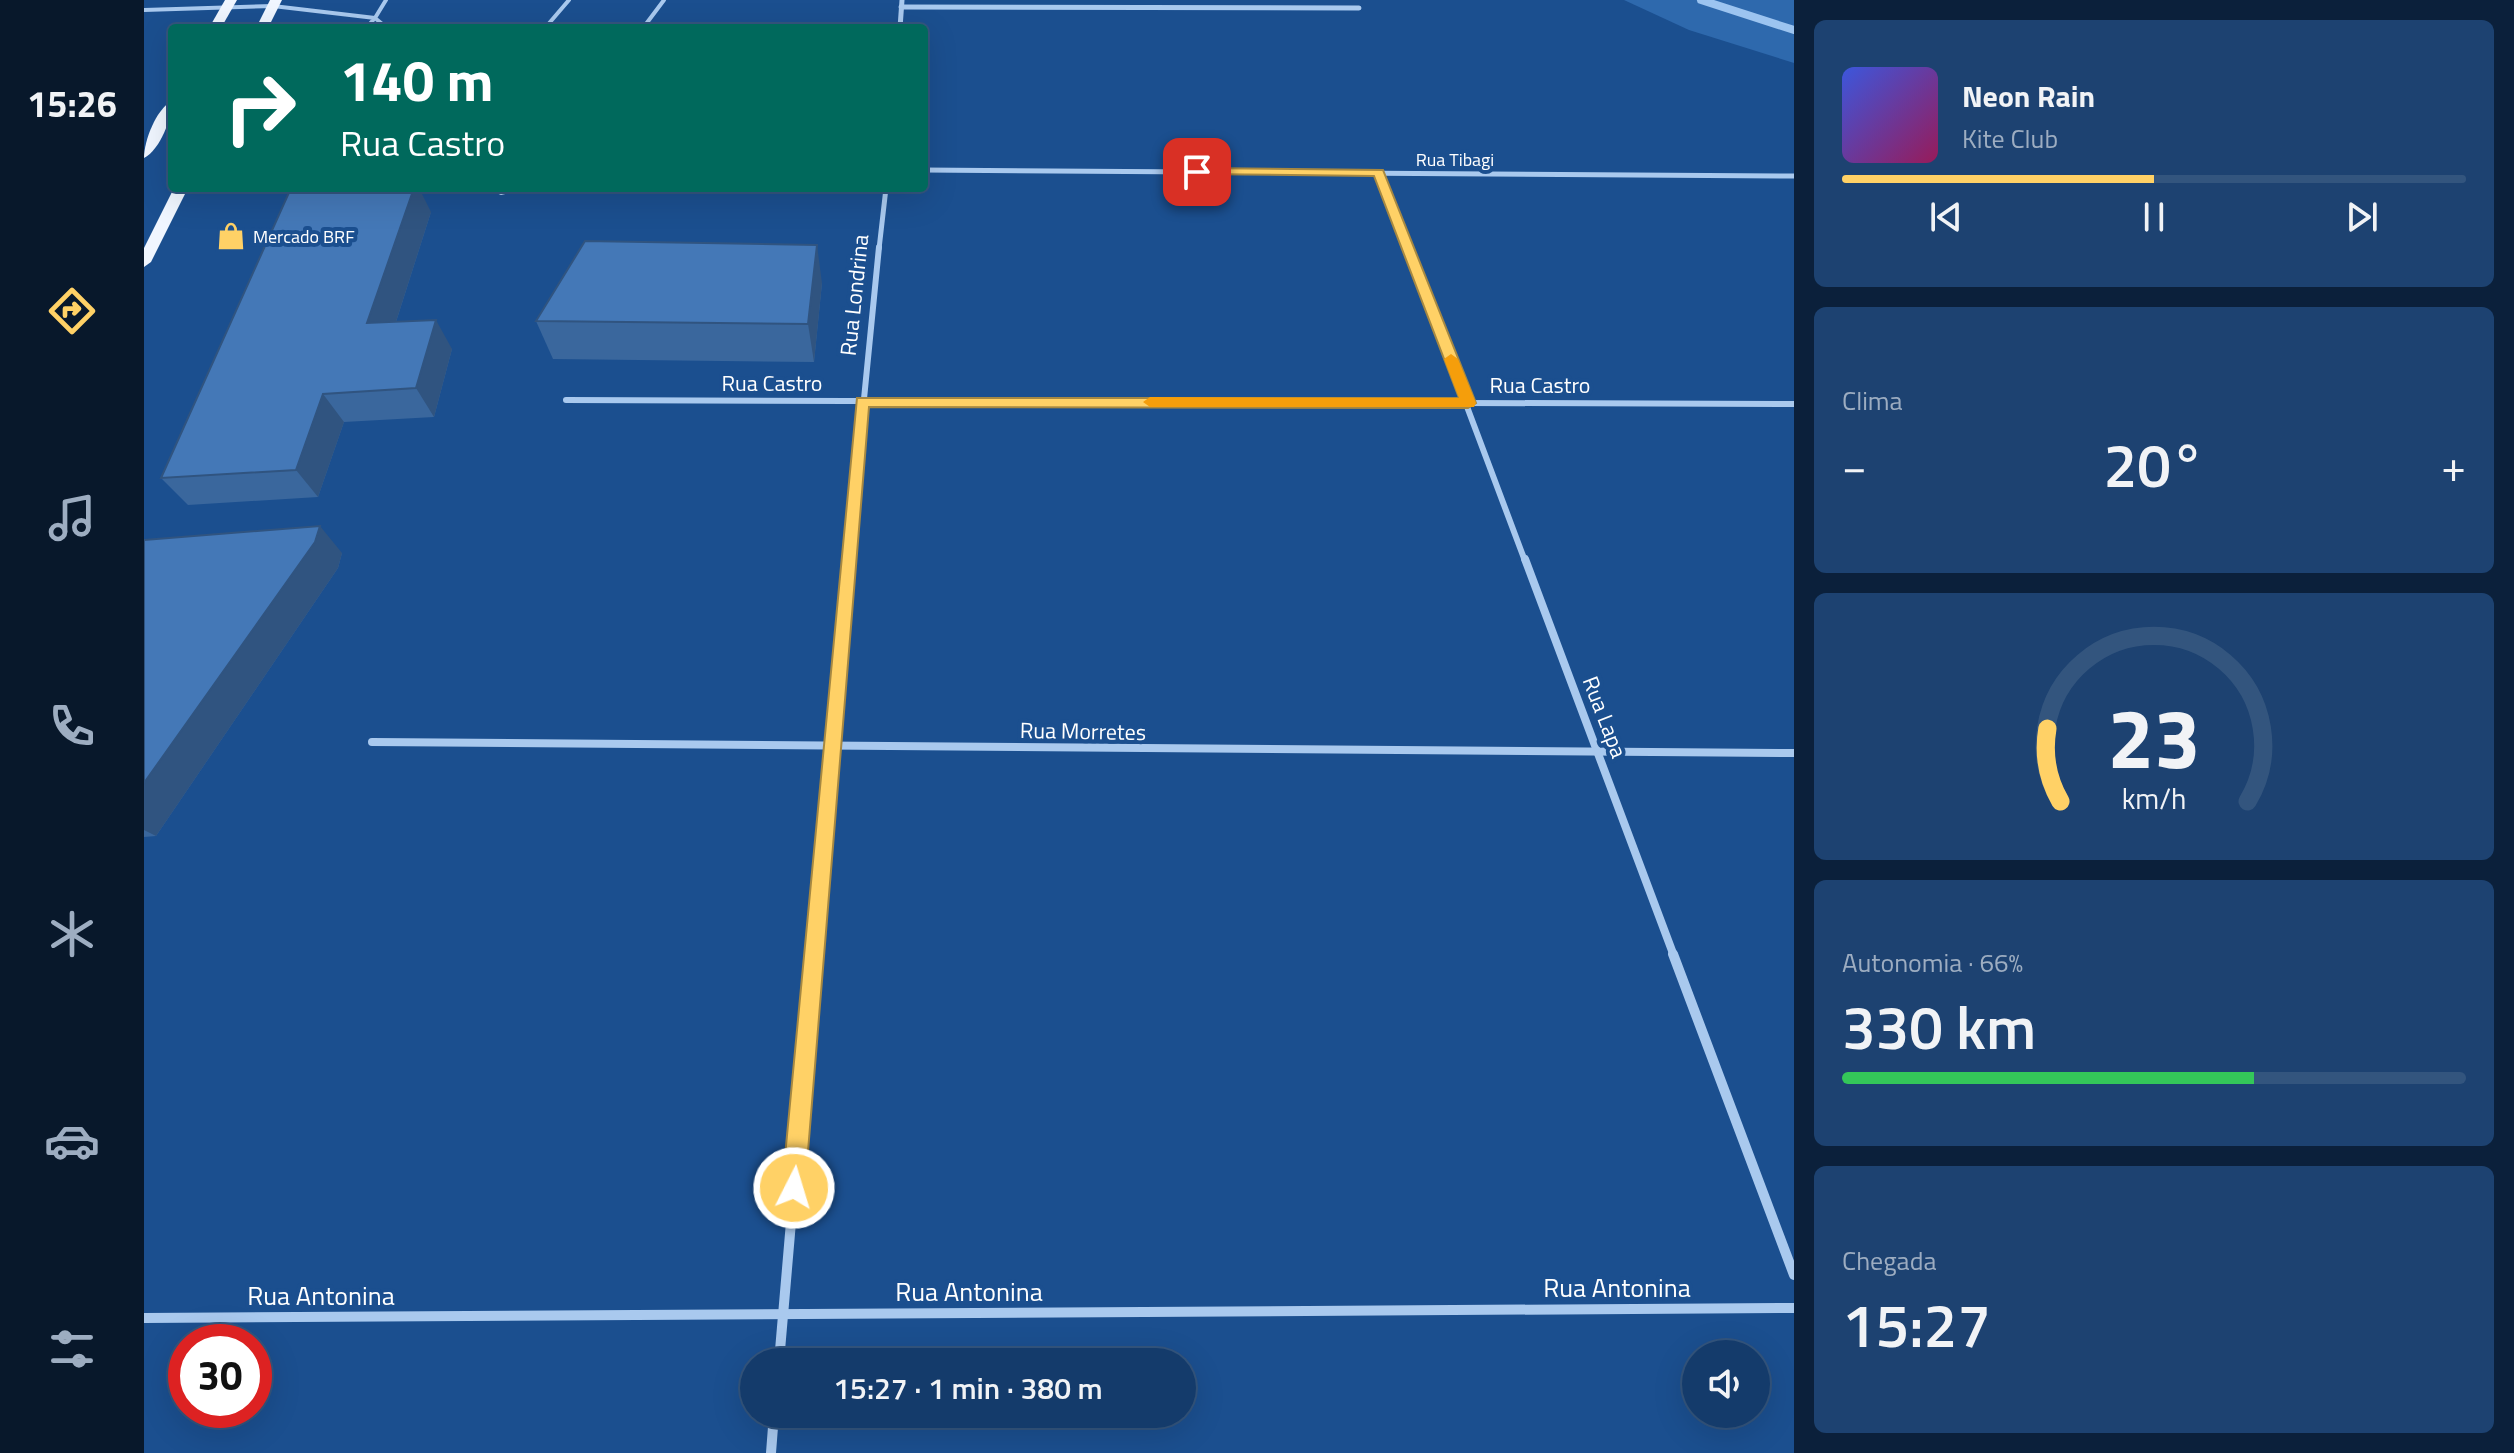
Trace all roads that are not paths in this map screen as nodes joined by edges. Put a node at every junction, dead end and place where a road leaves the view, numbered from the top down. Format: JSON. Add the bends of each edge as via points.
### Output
{"nodes":[{"id":1,"x":386,"y":0,"type":"edge"},
{"id":2,"x":569,"y":0,"type":"edge"},
{"id":3,"x":664,"y":0,"type":"edge"},
{"id":4,"x":902,"y":0,"type":"edge"},
{"id":5,"x":274,"y":3,"type":"edge"},
{"id":6,"x":229,"y":4,"type":"edge"},
{"id":7,"x":901,"y":7,"type":"junction"},
{"id":8,"x":1359,"y":8,"type":"dead end"},
{"id":9,"x":144,"y":10,"type":"edge"},
{"id":10,"x":375,"y":18,"type":"junction"},
{"id":11,"x":217,"y":24,"type":"edge"},
{"id":12,"x":264,"y":24,"type":"edge"},
{"id":13,"x":370,"y":24,"type":"edge"},
{"id":14,"x":382,"y":24,"type":"edge"},
{"id":15,"x":548,"y":24,"type":"edge"},
{"id":16,"x":646,"y":24,"type":"edge"},
{"id":17,"x":900,"y":24,"type":"edge"},
{"id":18,"x":168,"y":112,"type":"edge"},
{"id":19,"x":144,"y":154,"type":"edge"},
{"id":20,"x":928,"y":170,"type":"edge"},
{"id":21,"x":1379,"y":172,"type":"junction"},
{"id":22,"x":1794,"y":176,"type":"edge"},
{"id":23,"x":179,"y":192,"type":"edge"},
{"id":24,"x":886,"y":192,"type":"edge"},
{"id":25,"x":144,"y":262,"type":"edge"},
{"id":26,"x":566,"y":400,"type":"dead end"},
{"id":27,"x":862,"y":401,"type":"junction"},
{"id":28,"x":1468,"y":403,"type":"junction"},
{"id":29,"x":1794,"y":404,"type":"edge"},
{"id":30,"x":372,"y":742,"type":"dead end"},
{"id":31,"x":832,"y":747,"type":"junction"},
{"id":32,"x":1794,"y":753,"type":"edge"},
{"id":33,"x":1600,"y":754,"type":"junction"},
{"id":34,"x":1794,"y":1275,"type":"edge"},
{"id":35,"x":1794,"y":1308,"type":"edge"},
{"id":36,"x":783,"y":1314,"type":"junction"},
{"id":37,"x":144,"y":1318,"type":"edge"},
{"id":38,"x":780,"y":1348,"type":"edge"},
{"id":39,"x":773,"y":1428,"type":"edge"},
{"id":40,"x":771,"y":1453,"type":"edge"}],
"edges":[{"from":1,"to":10,"type":"lane"},
{"from":2,"to":15,"type":"lane"},
{"from":3,"to":16,"type":"lane"},
{"from":4,"to":7,"type":"street"},
{"from":5,"to":6,"type":"lane"},
{"from":5,"to":10,"type":"lane"},
{"from":5,"to":12,"type":"main road"},
{"from":6,"to":9,"type":"lane"},
{"from":6,"to":11,"type":"main road"},
{"from":7,"to":8,"type":"street"},
{"from":7,"to":17,"type":"street"},
{"from":10,"to":13,"type":"lane"},
{"from":10,"to":14,"type":"lane"},
{"from":18,"to":19,"type":"main road"},
{"from":20,"to":21,"type":"street","name":"Rua Tibagi"},
{"from":21,"to":22,"type":"street","name":"Rua Tibagi"},
{"from":21,"to":28,"type":"street","name":"Rua Lapa"},
{"from":23,"to":25,"type":"main road"},
{"from":24,"to":27,"type":"street","name":"Rua Londrina"},
{"from":26,"to":27,"type":"street","name":"Rua Castro"},
{"from":27,"to":28,"type":"street","name":"Rua Castro"},
{"from":27,"to":31,"type":"street","name":"Rua Londrina"},
{"from":28,"to":29,"type":"street","name":"Rua Castro"},
{"from":28,"to":33,"type":"street","name":"Rua Lapa"},
{"from":30,"to":31,"type":"street","name":"Rua Morretes"},
{"from":31,"to":33,"type":"street","name":"Rua Morretes"},
{"from":31,"to":36,"type":"street","name":"Rua Londrina"},
{"from":32,"to":33,"type":"street","name":"Rua Morretes"},
{"from":33,"to":34,"type":"street","name":"Rua Lapa"},
{"from":35,"to":36,"type":"street","name":"Rua Antonina"},
{"from":36,"to":37,"type":"street","name":"Rua Antonina"},
{"from":36,"to":38,"type":"street","name":"Rua Londrina"},
{"from":39,"to":40,"type":"street"}]}
